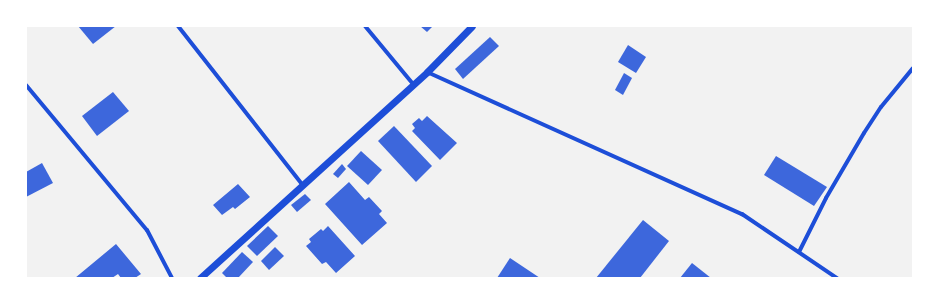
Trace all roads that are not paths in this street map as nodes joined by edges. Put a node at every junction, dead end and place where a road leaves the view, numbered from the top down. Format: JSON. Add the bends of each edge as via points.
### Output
{"nodes":[{"id":1,"x":178,"y":26,"type":"edge"},
{"id":2,"x":365,"y":26,"type":"edge"},
{"id":3,"x":472,"y":26,"type":"edge"},
{"id":4,"x":913,"y":68,"type":"edge"},
{"id":5,"x":427,"y":72,"type":"junction"},
{"id":6,"x":413,"y":84,"type":"junction"},
{"id":7,"x":26,"y":85,"type":"edge"},
{"id":8,"x":302,"y":184,"type":"junction"},
{"id":9,"x":799,"y":252,"type":"junction"},
{"id":10,"x":172,"y":278,"type":"edge"},
{"id":11,"x":200,"y":278,"type":"edge"},
{"id":12,"x":837,"y":278,"type":"edge"}],
"edges":[{"from":1,"to":8,"type":"street"},
{"from":2,"to":6,"type":"street"},
{"from":3,"to":5,"type":"street"},
{"from":4,"to":9,"type":"street","via":[[881,107],[864,133],[826,198]]},
{"from":5,"to":6,"type":"street"},
{"from":5,"to":9,"type":"street","via":[[742,214]]},
{"from":6,"to":8,"type":"street"},
{"from":7,"to":10,"type":"street","via":[[147,230]]},
{"from":8,"to":11,"type":"street"},
{"from":9,"to":12,"type":"street"}]}
